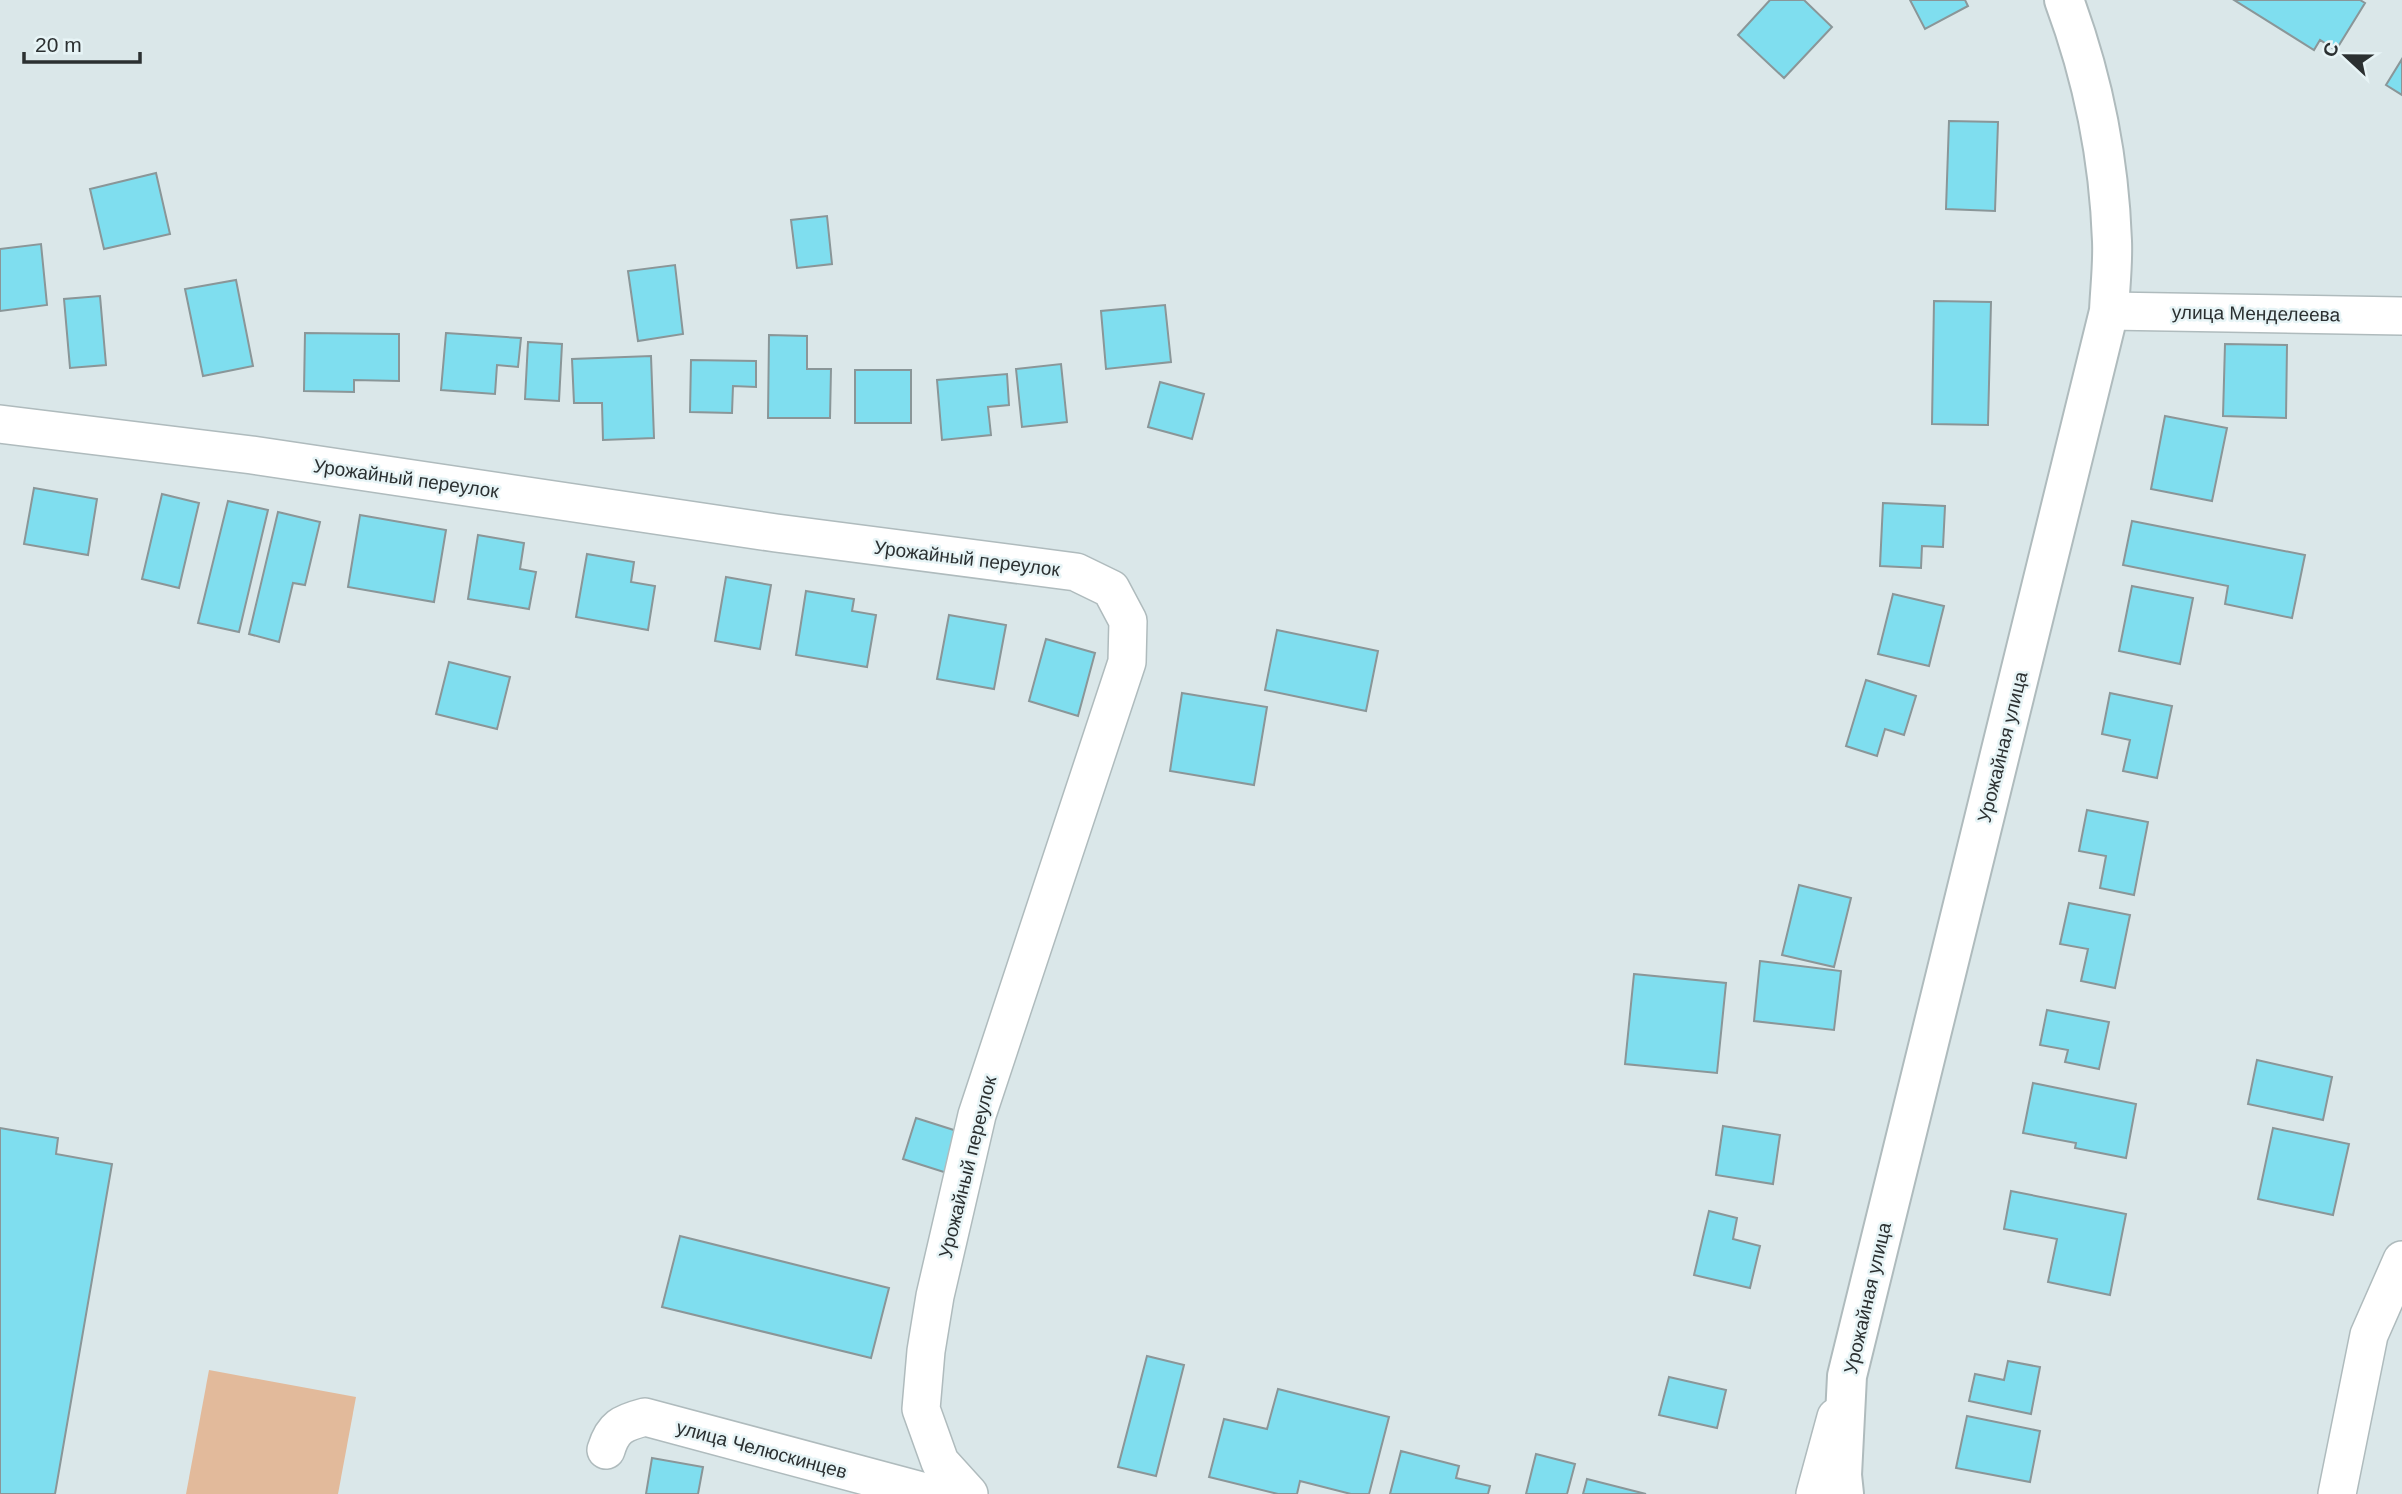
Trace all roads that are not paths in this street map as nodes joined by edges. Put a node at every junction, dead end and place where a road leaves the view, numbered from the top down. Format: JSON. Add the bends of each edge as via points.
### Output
{"nodes":[{"id":1,"x":2064,"y":0,"type":"edge"},
{"id":2,"x":2109,"y":311,"type":"junction"},
{"id":3,"x":2402,"y":316,"type":"edge"},
{"id":4,"x":0,"y":424,"type":"edge"},
{"id":5,"x":2402,"y":1260,"type":"edge"},
{"id":6,"x":1847,"y":1376,"type":"junction"},
{"id":7,"x":606,"y":1450,"type":"dead end"},
{"id":8,"x":933,"y":1494,"type":"edge"},
{"id":9,"x":969,"y":1494,"type":"edge"},
{"id":10,"x":1815,"y":1494,"type":"edge"},
{"id":11,"x":1844,"y":1494,"type":"edge"},
{"id":12,"x":2337,"y":1494,"type":"edge"}],
"edges":[{"from":1,"to":2,"type":"street","name":"Урожайная улица","via":[[2098,112],[2112,244]]},
{"from":2,"to":3,"type":"street","name":"улица Менделеева"},
{"from":2,"to":6,"type":"street","name":"Урожайная улица"},
{"from":4,"to":9,"type":"street","name":"Урожайный переулок","via":[[252,455],[776,533],[1076,572],[1111,589],[1128,621],[1127,662],[977,1115],[926,1351],[921,1409],[940,1462]]},
{"from":5,"to":12,"type":"street","via":[[2369,1335]]},
{"from":6,"to":10,"type":"street"},
{"from":6,"to":11,"type":"street","name":"Урожайная улица"},
{"from":7,"to":8,"type":"street","name":"улица Челюскинцев","via":[[616,1429],[645,1417]]}]}
